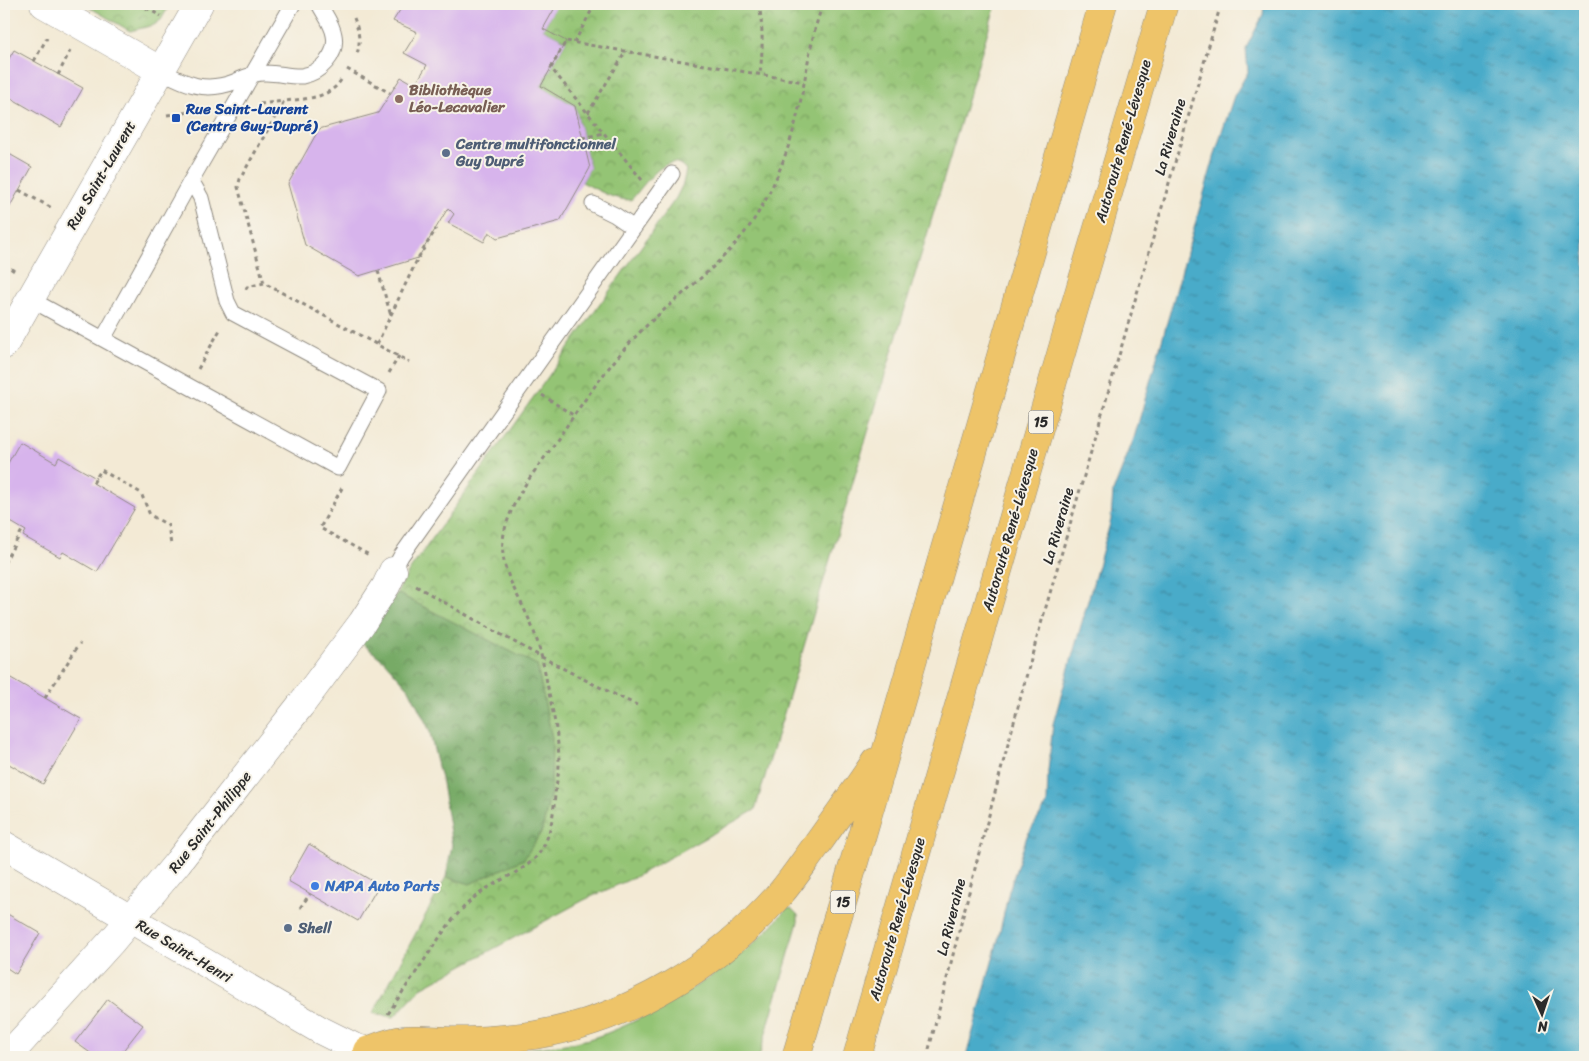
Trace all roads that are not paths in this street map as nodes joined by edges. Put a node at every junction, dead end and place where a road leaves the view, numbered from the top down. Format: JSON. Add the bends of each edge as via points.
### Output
{"nodes":[{"id":1,"x":44,"y":4,"type":"edge"},
{"id":2,"x":199,"y":4,"type":"edge"},
{"id":3,"x":293,"y":4,"type":"edge"},
{"id":4,"x":320,"y":4,"type":"edge"},
{"id":5,"x":1103,"y":4,"type":"edge"},
{"id":6,"x":1164,"y":4,"type":"edge"},
{"id":7,"x":161,"y":71,"type":"junction"},
{"id":8,"x":253,"y":74,"type":"junction"},
{"id":9,"x":672,"y":174,"type":"dead end"},
{"id":10,"x":188,"y":184,"type":"junction"},
{"id":11,"x":593,"y":204,"type":"dead end"},
{"id":12,"x":634,"y":228,"type":"junction"},
{"id":13,"x":30,"y":299,"type":"junction"},
{"id":14,"x":103,"y":339,"type":"junction"},
{"id":15,"x":4,"y":345,"type":"edge"},
{"id":16,"x":393,"y":571,"type":"joint"},
{"id":17,"x":887,"y":746,"type":"junction"},
{"id":18,"x":4,"y":844,"type":"edge"},
{"id":19,"x":130,"y":919,"type":"junction"},
{"id":20,"x":370,"y":1055,"type":"edge"},
{"id":21,"x":7,"y":1057,"type":"edge"},
{"id":22,"x":796,"y":1057,"type":"edge"},
{"id":23,"x":857,"y":1057,"type":"edge"}],
"edges":[{"from":1,"to":7,"type":"street"},
{"from":2,"to":7,"type":"street","name":"Rue Saint-Laurent"},
{"from":3,"to":8,"type":"lane"},
{"from":4,"to":8,"type":"lane","via":[[335,37],[324,66],[304,76]]},
{"from":5,"to":17,"type":"highway","number":"15"},
{"from":6,"to":23,"type":"highway","name":"Autoroute René-Lévesque","number":"15"},
{"from":7,"to":8,"type":"lane","via":[[200,87],[222,86]]},
{"from":7,"to":13,"type":"street","name":"Rue Saint-Laurent"},
{"from":8,"to":10,"type":"lane"},
{"from":9,"to":12,"type":"lane"},
{"from":10,"to":14,"type":"lane"},
{"from":10,"to":14,"type":"lane","via":[[201,198],[233,313],[379,391],[338,468]]},
{"from":11,"to":12,"type":"lane"},
{"from":12,"to":16,"type":"lane"},
{"from":13,"to":14,"type":"lane"},
{"from":13,"to":15,"type":"street","name":"Rue Saint-Laurent"},
{"from":16,"to":19,"type":"street","name":"Rue Saint-Philippe","via":[[362,623],[300,706]]},
{"from":17,"to":20,"type":"highway","via":[[781,893],[737,937],[672,984],[620,1010],[559,1030],[482,1041],[401,1040]]},
{"from":17,"to":22,"type":"highway","number":"15"},
{"from":18,"to":19,"type":"street","name":"Rue Saint-Henri"},
{"from":19,"to":20,"type":"street","name":"Rue Saint-Henri","via":[[320,1030]]},
{"from":19,"to":21,"type":"street","name":"Rue Saint-Philippe"}]}
